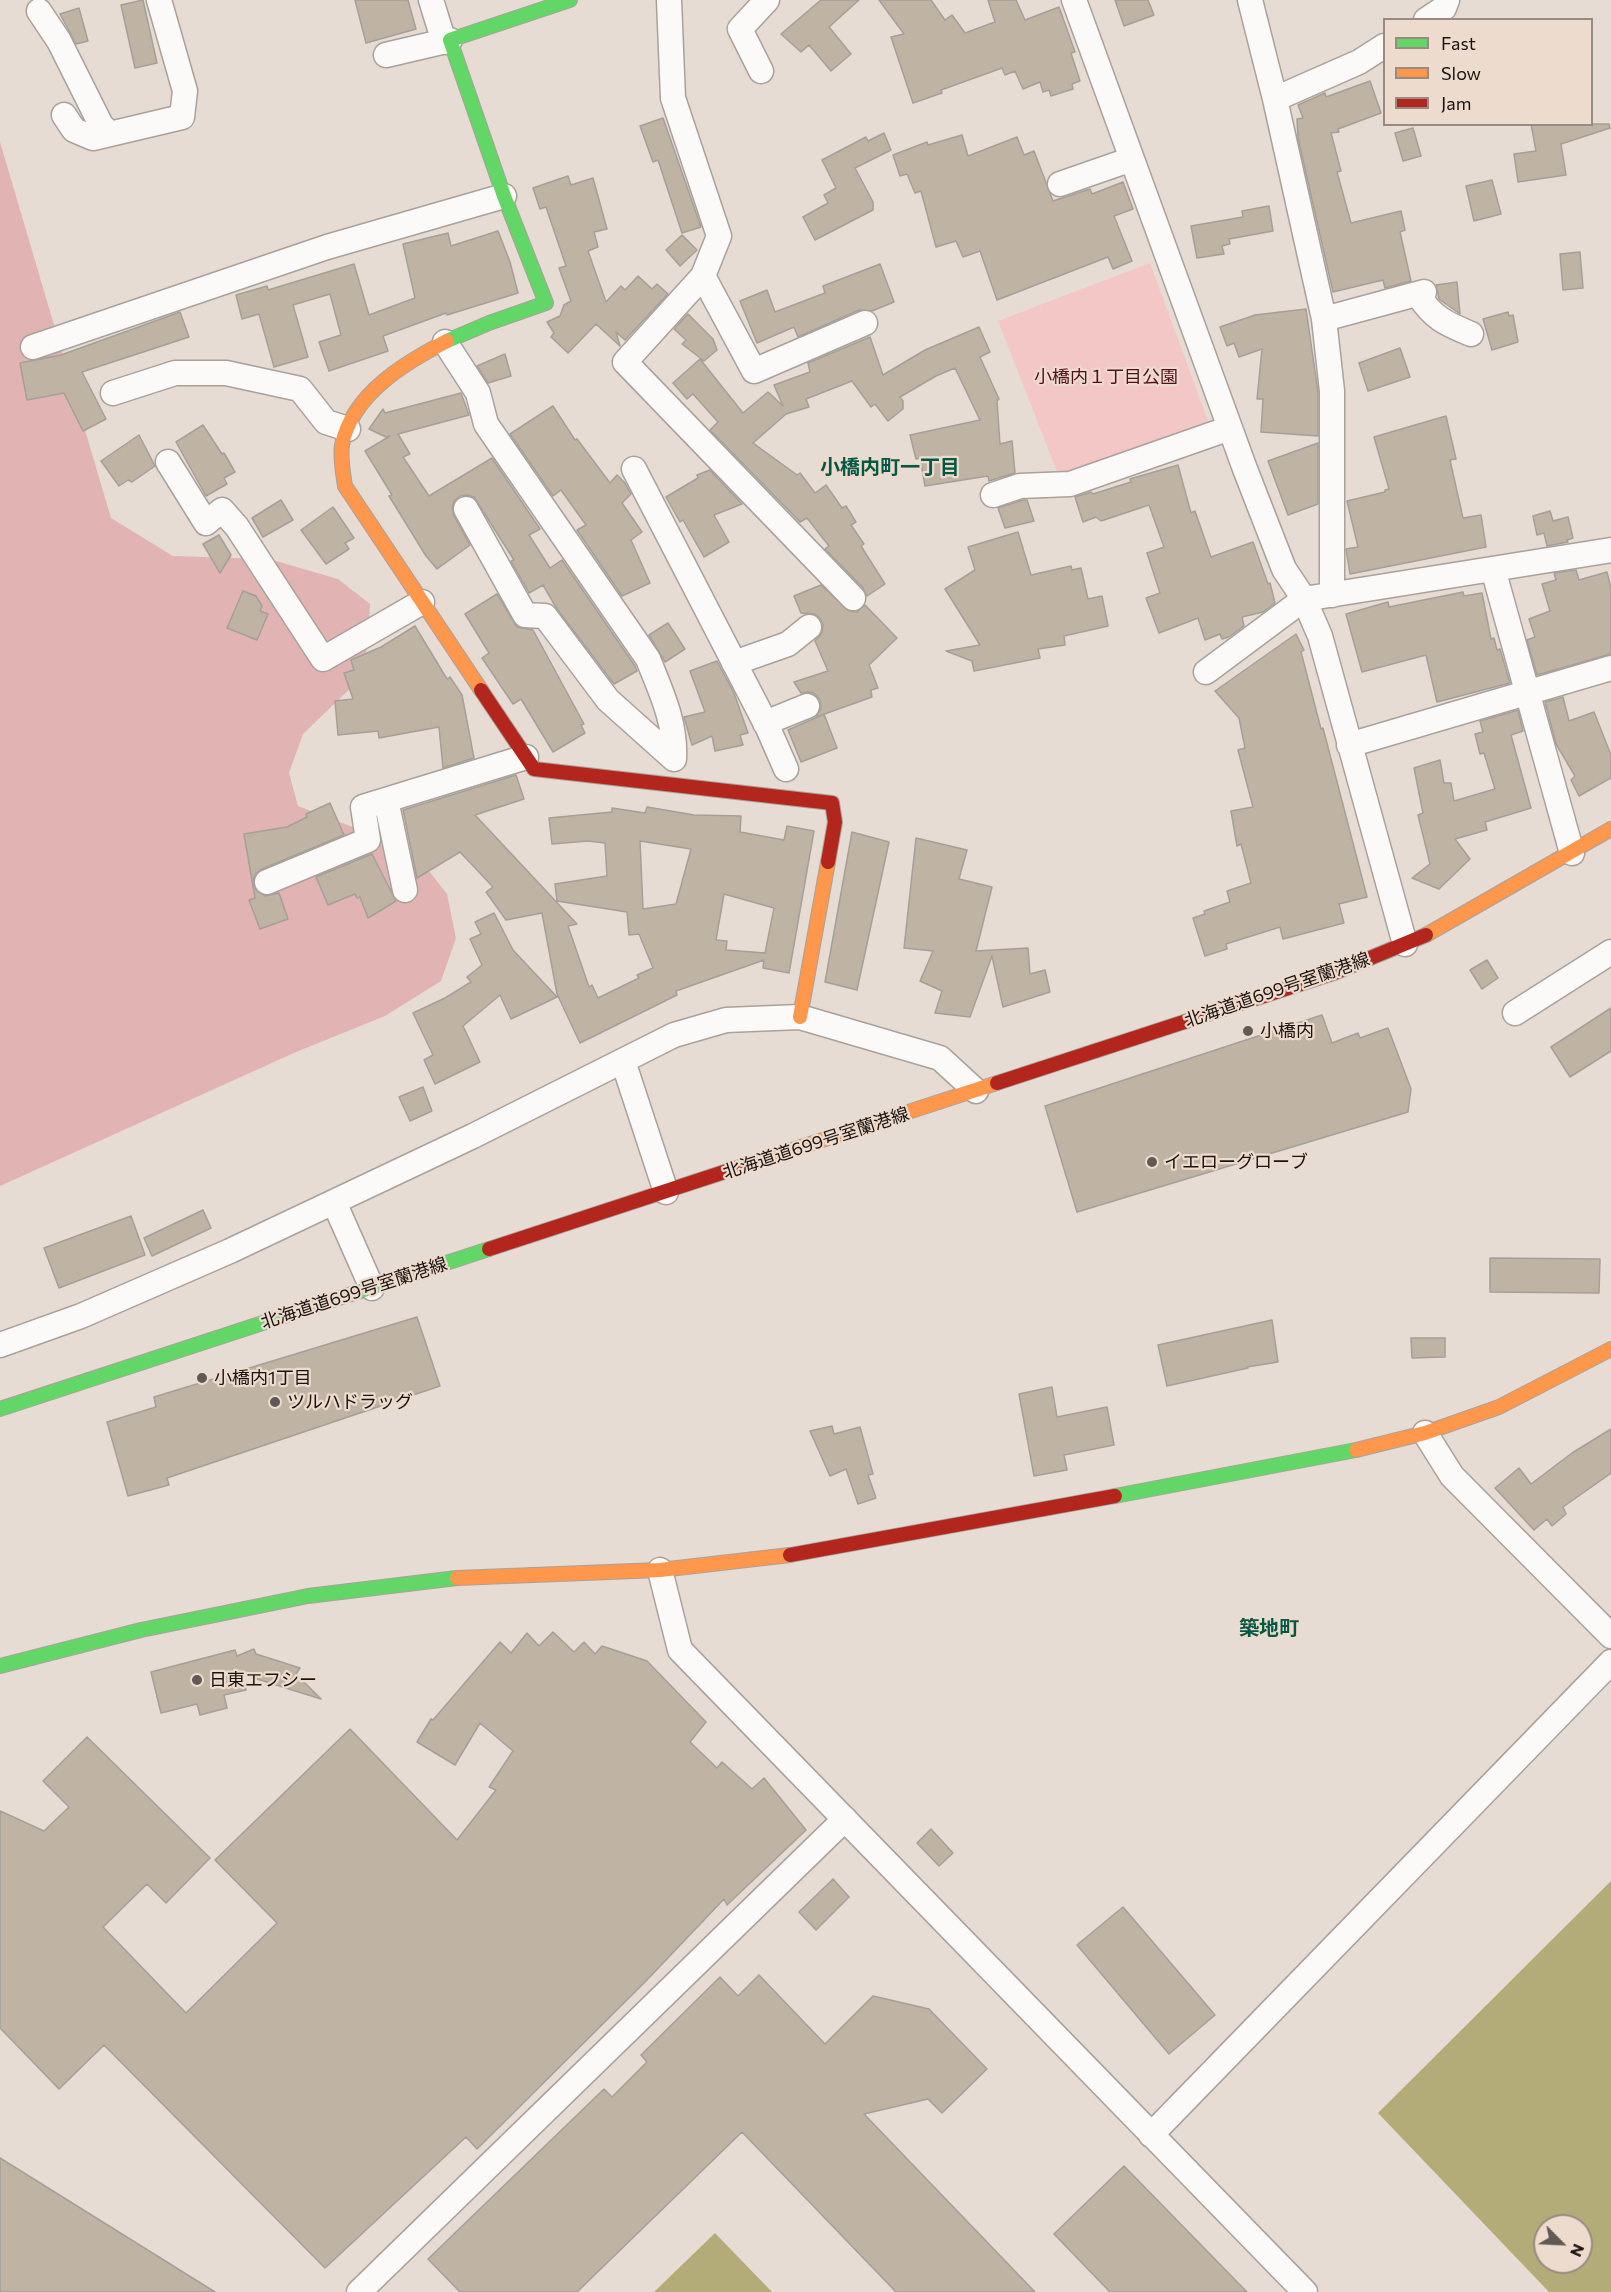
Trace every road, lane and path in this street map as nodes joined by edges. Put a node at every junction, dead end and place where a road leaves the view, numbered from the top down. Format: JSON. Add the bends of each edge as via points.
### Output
{"nodes":[{"id":1,"x":159,"y":0,"type":"edge"},
{"id":2,"x":431,"y":0,"type":"edge"},
{"id":3,"x":669,"y":0,"type":"edge"},
{"id":4,"x":767,"y":0,"type":"edge"},
{"id":5,"x":1074,"y":0,"type":"edge"},
{"id":6,"x":1250,"y":0,"type":"edge"},
{"id":7,"x":1447,"y":0,"type":"edge"},
{"id":8,"x":560,"y":2,"type":"edge"},
{"id":9,"x":39,"y":11,"type":"dead end"},
{"id":10,"x":1429,"y":18,"type":"edge"},
{"id":11,"x":447,"y":41,"type":"junction"},
{"id":12,"x":1383,"y":47,"type":"edge"},
{"id":13,"x":386,"y":56,"type":"dead end"},
{"id":14,"x":761,"y":71,"type":"dead end"},
{"id":15,"x":1275,"y":99,"type":"junction"},
{"id":16,"x":64,"y":115,"type":"dead end"},
{"id":17,"x":110,"y":134,"type":"junction"},
{"id":18,"x":1132,"y":159,"type":"junction"},
{"id":19,"x":1060,"y":184,"type":"dead end"},
{"id":20,"x":504,"y":196,"type":"junction"},
{"id":21,"x":703,"y":276,"type":"junction"},
{"id":22,"x":1324,"y":319,"type":"junction"},
{"id":23,"x":865,"y":323,"type":"dead end"},
{"id":24,"x":1471,"y":334,"type":"dead end"},
{"id":25,"x":444,"y":342,"type":"junction"},
{"id":26,"x":33,"y":347,"type":"dead end"},
{"id":27,"x":112,"y":393,"type":"dead end"},
{"id":28,"x":1230,"y":428,"type":"junction"},
{"id":29,"x":348,"y":429,"type":"junction"},
{"id":30,"x":168,"y":462,"type":"dead end"},
{"id":31,"x":634,"y":469,"type":"dead end"},
{"id":32,"x":993,"y":495,"type":"dead end"},
{"id":33,"x":466,"y":509,"type":"dead end"},
{"id":34,"x":1611,"y":550,"type":"edge"},
{"id":35,"x":1493,"y":569,"type":"junction"},
{"id":36,"x":1332,"y":595,"type":"junction"},
{"id":37,"x":853,"y":598,"type":"dead end"},
{"id":38,"x":1304,"y":599,"type":"junction"},
{"id":39,"x":422,"y":602,"type":"junction"},
{"id":40,"x":809,"y":627,"type":"dead end"},
{"id":41,"x":734,"y":663,"type":"junction"},
{"id":42,"x":1611,"y":669,"type":"edge"},
{"id":43,"x":1206,"y":672,"type":"dead end"},
{"id":44,"x":1528,"y":694,"type":"junction"},
{"id":45,"x":807,"y":706,"type":"dead end"},
{"id":46,"x":765,"y":723,"type":"junction"},
{"id":47,"x":1350,"y":745,"type":"junction"},
{"id":48,"x":526,"y":757,"type":"junction"},
{"id":49,"x":786,"y":769,"type":"dead end"},
{"id":50,"x":386,"y":800,"type":"junction"},
{"id":51,"x":1611,"y":829,"type":"edge"},
{"id":52,"x":1572,"y":853,"type":"junction"},
{"id":53,"x":267,"y":882,"type":"dead end"},
{"id":54,"x":405,"y":890,"type":"dead end"},
{"id":55,"x":1405,"y":944,"type":"junction"},
{"id":56,"x":1611,"y":952,"type":"edge"},
{"id":57,"x":1515,"y":1013,"type":"dead end"},
{"id":58,"x":800,"y":1017,"type":"junction"},
{"id":59,"x":623,"y":1061,"type":"junction"},
{"id":60,"x":976,"y":1091,"type":"junction"},
{"id":61,"x":666,"y":1192,"type":"junction"},
{"id":62,"x":334,"y":1202,"type":"junction"},
{"id":63,"x":372,"y":1288,"type":"junction"},
{"id":64,"x":0,"y":1345,"type":"edge"},
{"id":65,"x":1611,"y":1349,"type":"edge"},
{"id":66,"x":0,"y":1409,"type":"edge"},
{"id":67,"x":1425,"y":1433,"type":"junction"},
{"id":68,"x":660,"y":1570,"type":"junction"},
{"id":69,"x":1611,"y":1636,"type":"edge"},
{"id":70,"x":1611,"y":1662,"type":"edge"},
{"id":71,"x":0,"y":1666,"type":"edge"},
{"id":72,"x":845,"y":1820,"type":"junction"},
{"id":73,"x":1151,"y":2135,"type":"junction"},
{"id":74,"x":359,"y":2292,"type":"edge"},
{"id":75,"x":1305,"y":2292,"type":"edge"}],
"edges":[{"from":1,"to":17,"type":"street","via":[[185,91],[182,117]]},
{"from":2,"to":11,"type":"street"},
{"from":3,"to":21,"type":"street","via":[[673,98],[719,236]]},
{"from":4,"to":14,"type":"street","via":[[740,29]]},
{"from":5,"to":18,"type":"street"},
{"from":6,"to":15,"type":"street"},
{"from":7,"to":10,"type":"street","via":[[1444,8]]},
{"from":8,"to":11,"type":"street"},
{"from":9,"to":17,"type":"street","via":[[59,41],[101,125]]},
{"from":11,"to":13,"type":"street"},
{"from":11,"to":20,"type":"street"},
{"from":12,"to":15,"type":"street","via":[[1359,62]]},
{"from":15,"to":22,"type":"street"},
{"from":16,"to":17,"type":"street","via":[[74,130],[93,138]]},
{"from":18,"to":19,"type":"street"},
{"from":18,"to":28,"type":"street"},
{"from":20,"to":25,"type":"street","via":[[546,303]]},
{"from":20,"to":26,"type":"street","via":[[327,247]]},
{"from":21,"to":23,"type":"street","via":[[754,371]]},
{"from":21,"to":37,"type":"street","via":[[625,362]]},
{"from":22,"to":24,"type":"street","via":[[1421,293],[1424,305],[1441,322]]},
{"from":22,"to":36,"type":"street","via":[[1332,391]]},
{"from":25,"to":29,"type":"street","via":[[383,382],[356,412]]},
{"from":25,"to":33,"type":"street","via":[[478,393],[486,424],[648,658],[675,737],[674,759],[608,700],[545,616],[525,615]]},
{"from":27,"to":29,"type":"street","via":[[175,373],[226,373],[300,389],[326,422]]},
{"from":28,"to":32,"type":"street","via":[[1070,484],[1020,486]]},
{"from":28,"to":38,"type":"street","via":[[1284,569]]},
{"from":29,"to":39,"type":"street","via":[[341,459],[345,486]]},
{"from":30,"to":39,"type":"street","via":[[206,523],[222,510],[237,526],[323,659]]},
{"from":31,"to":41,"type":"street"},
{"from":34,"to":35,"type":"street"},
{"from":35,"to":36,"type":"street"},
{"from":35,"to":44,"type":"street"},
{"from":36,"to":38,"type":"street"},
{"from":38,"to":43,"type":"street"},
{"from":38,"to":47,"type":"street","via":[[1320,636]]},
{"from":39,"to":48,"type":"street"},
{"from":40,"to":41,"type":"street","via":[[788,644]]},
{"from":41,"to":46,"type":"street"},
{"from":42,"to":44,"type":"street"},
{"from":44,"to":47,"type":"street"},
{"from":44,"to":52,"type":"street"},
{"from":45,"to":46,"type":"street"},
{"from":46,"to":49,"type":"street"},
{"from":47,"to":55,"type":"street"},
{"from":48,"to":50,"type":"street"},
{"from":48,"to":58,"type":"street","via":[[534,769],[832,803],[835,822]]},
{"from":50,"to":53,"type":"street","via":[[363,807],[368,840]]},
{"from":50,"to":54,"type":"street"},
{"from":51,"to":52,"type":"street","name":"北海道道699号室蘭港線"},
{"from":52,"to":55,"type":"street","name":"北海道道699号室蘭港線"},
{"from":55,"to":60,"type":"street","name":"北海道道699号室蘭港線","via":[[1334,973]]},
{"from":56,"to":57,"type":"street"},
{"from":58,"to":59,"type":"street","via":[[726,1020],[674,1035]]},
{"from":58,"to":60,"type":"street","via":[[940,1058]]},
{"from":59,"to":61,"type":"street"},
{"from":59,"to":62,"type":"street"},
{"from":60,"to":61,"type":"street","name":"北海道道699号室蘭港線"},
{"from":61,"to":63,"type":"street","name":"北海道道699号室蘭港線"},
{"from":62,"to":63,"type":"street"},
{"from":62,"to":64,"type":"street","via":[[81,1316]]},
{"from":63,"to":66,"type":"street","name":"北海道道699号室蘭港線"},
{"from":65,"to":67,"type":"street","via":[[1500,1407]]},
{"from":67,"to":68,"type":"street","via":[[1329,1457],[948,1527],[784,1556]]},
{"from":67,"to":69,"type":"street","via":[[1452,1476]]},
{"from":68,"to":71,"type":"street","via":[[444,1578],[308,1596],[141,1630]]},
{"from":68,"to":72,"type":"street","via":[[680,1650]]},
{"from":70,"to":73,"type":"street"},
{"from":72,"to":73,"type":"street"},
{"from":72,"to":74,"type":"street"},
{"from":73,"to":75,"type":"street"}]}
